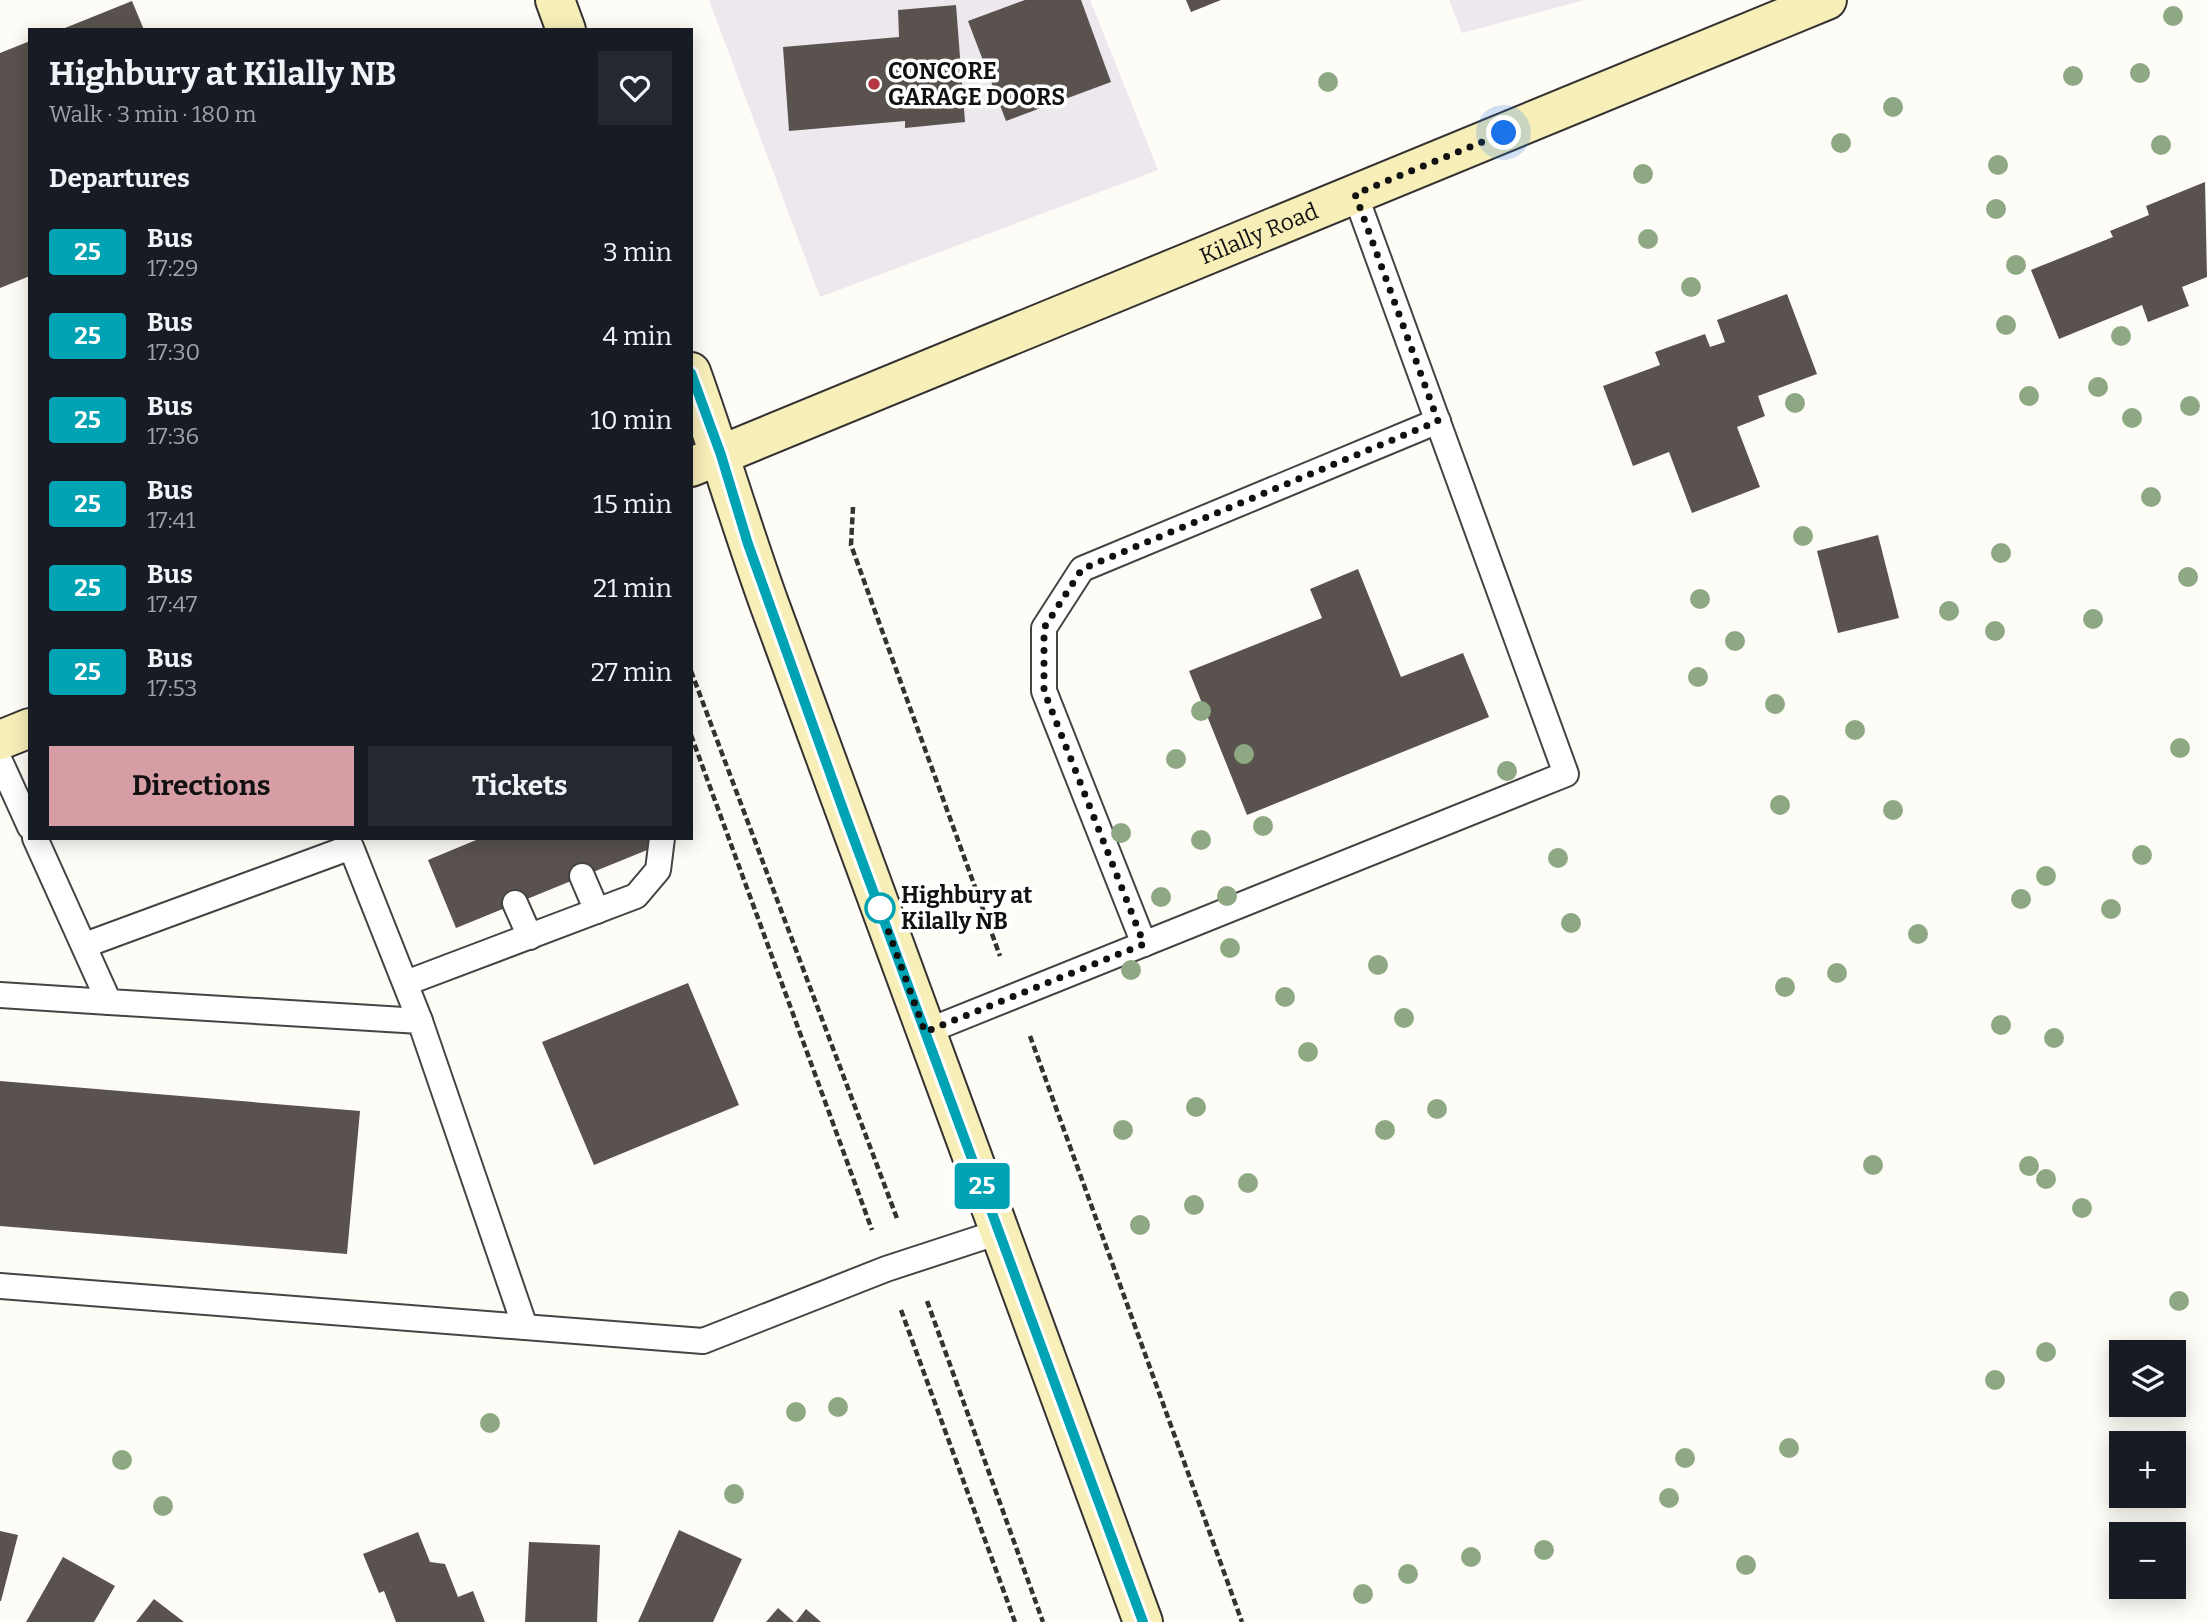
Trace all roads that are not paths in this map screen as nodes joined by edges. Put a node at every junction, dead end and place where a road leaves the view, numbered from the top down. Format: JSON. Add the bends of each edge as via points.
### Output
{"nodes":[{"id":1,"x":555,"y":0,"type":"edge"},
{"id":2,"x":1827,"y":0,"type":"edge"},
{"id":3,"x":565,"y":28,"type":"edge"},
{"id":4,"x":1355,"y":194,"type":"junction"},
{"id":5,"x":693,"y":384,"type":"edge"},
{"id":6,"x":1438,"y":421,"type":"junction"},
{"id":7,"x":706,"y":461,"type":"edge"},
{"id":8,"x":28,"y":729,"type":"edge"},
{"id":9,"x":0,"y":740,"type":"edge"},
{"id":10,"x":0,"y":761,"type":"edge"},
{"id":11,"x":28,"y":823,"type":"edge"},
{"id":12,"x":36,"y":840,"type":"edge"},
{"id":13,"x":662,"y":840,"type":"edge"},
{"id":14,"x":360,"y":843,"type":"edge"},
{"id":15,"x":582,"y":876,"type":"dead end"},
{"id":16,"x":515,"y":904,"type":"dead end"},
{"id":17,"x":597,"y":911,"type":"junction"},
{"id":18,"x":530,"y":937,"type":"junction"},
{"id":19,"x":1144,"y":944,"type":"junction"},
{"id":20,"x":85,"y":945,"type":"junction"},
{"id":21,"x":406,"y":983,"type":"junction"},
{"id":22,"x":0,"y":995,"type":"edge"},
{"id":23,"x":109,"y":1002,"type":"junction"},
{"id":24,"x":420,"y":1021,"type":"junction"},
{"id":25,"x":925,"y":1032,"type":"junction"},
{"id":26,"x":999,"y":1232,"type":"junction"},
{"id":27,"x":0,"y":1286,"type":"edge"},
{"id":28,"x":525,"y":1327,"type":"junction"},
{"id":29,"x":1143,"y":1622,"type":"edge"}],
"edges":[{"from":1,"to":3,"type":"main road"},
{"from":2,"to":4,"type":"main road","name":"Kilally Road"},
{"from":4,"to":6,"type":"lane"},
{"from":4,"to":7,"type":"main road","name":"Kilally Road"},
{"from":5,"to":7,"type":"main road"},
{"from":6,"to":19,"type":"lane","via":[[1082,569],[1044,628],[1044,691]]},
{"from":6,"to":19,"type":"lane","via":[[1566,774]]},
{"from":7,"to":25,"type":"main road","via":[[748,544]]},
{"from":8,"to":9,"type":"main road"},
{"from":10,"to":11,"type":"lane"},
{"from":12,"to":20,"type":"lane"},
{"from":13,"to":17,"type":"lane","via":[[658,870],[636,896]]},
{"from":14,"to":20,"type":"lane"},
{"from":14,"to":21,"type":"lane"},
{"from":15,"to":17,"type":"lane"},
{"from":16,"to":18,"type":"lane"},
{"from":17,"to":18,"type":"lane"},
{"from":18,"to":21,"type":"lane"},
{"from":19,"to":25,"type":"lane"},
{"from":20,"to":23,"type":"lane"},
{"from":21,"to":24,"type":"lane"},
{"from":22,"to":23,"type":"lane"},
{"from":23,"to":24,"type":"lane"},
{"from":24,"to":28,"type":"lane"},
{"from":25,"to":26,"type":"main road"},
{"from":26,"to":28,"type":"lane","via":[[886,1269],[703,1341]]},
{"from":26,"to":29,"type":"main road"},
{"from":27,"to":28,"type":"lane"}]}
